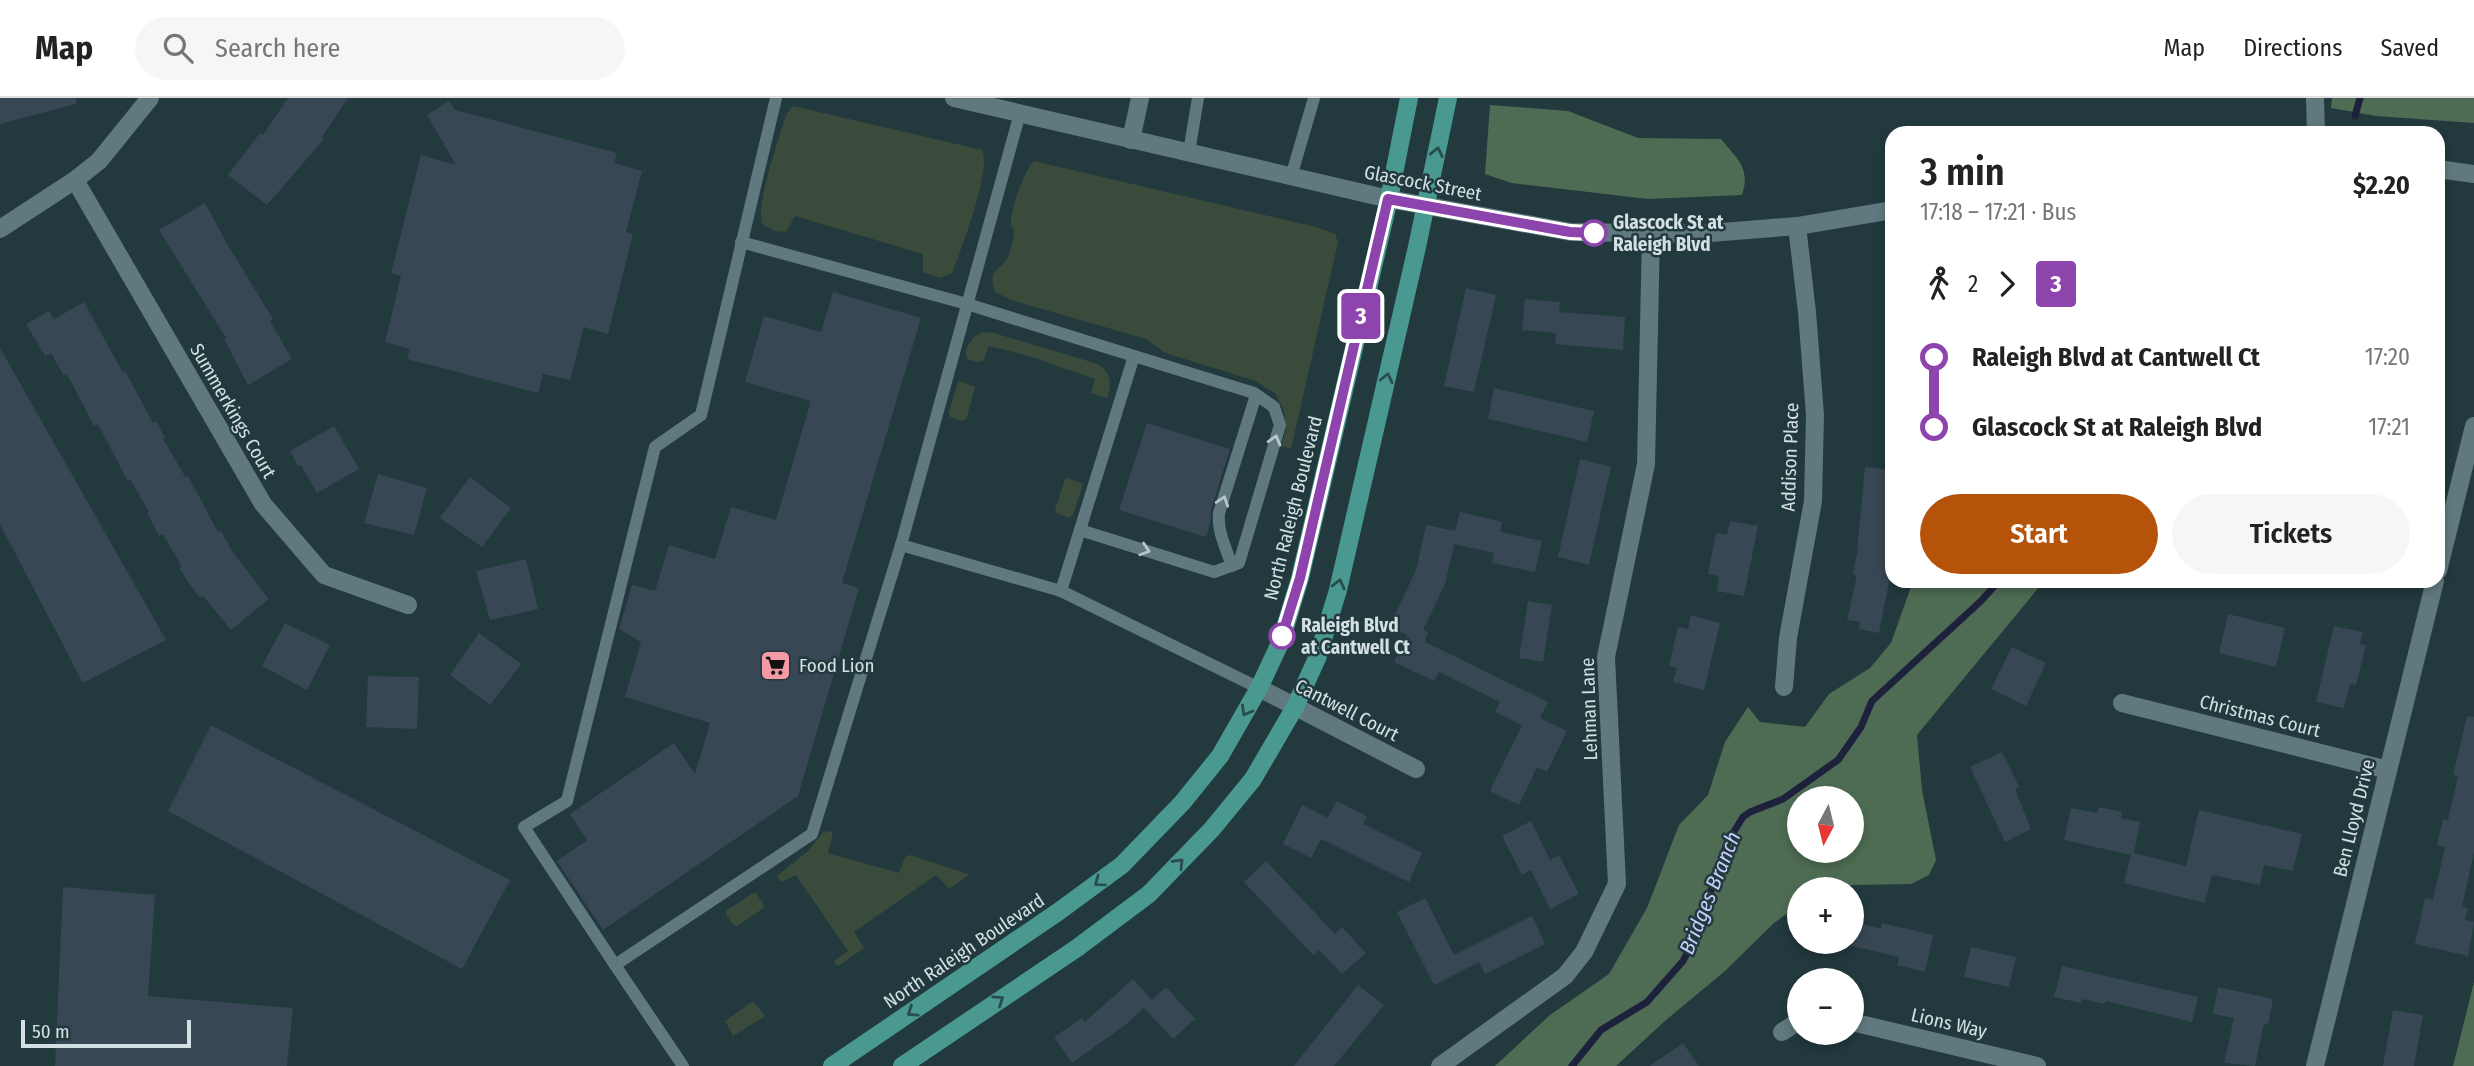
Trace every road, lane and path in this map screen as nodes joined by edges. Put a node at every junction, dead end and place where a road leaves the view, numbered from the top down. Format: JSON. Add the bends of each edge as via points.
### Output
{"nodes":[{"id":1,"x":150,"y":98,"type":"edge"},
{"id":2,"x":776,"y":98,"type":"edge"},
{"id":3,"x":954,"y":98,"type":"edge"},
{"id":4,"x":1140,"y":98,"type":"edge"},
{"id":5,"x":1198,"y":98,"type":"edge"},
{"id":6,"x":1314,"y":98,"type":"edge"},
{"id":7,"x":1409,"y":98,"type":"edge"},
{"id":8,"x":1448,"y":98,"type":"edge"},
{"id":9,"x":2315,"y":98,"type":"edge"},
{"id":10,"x":1020,"y":113,"type":"junction"},
{"id":11,"x":2316,"y":126,"type":"edge"},
{"id":12,"x":1131,"y":140,"type":"junction"},
{"id":13,"x":1189,"y":152,"type":"junction"},
{"id":14,"x":2445,"y":170,"type":"edge"},
{"id":15,"x":2474,"y":174,"type":"edge"},
{"id":16,"x":1291,"y":177,"type":"junction"},
{"id":17,"x":75,"y":180,"type":"junction"},
{"id":18,"x":1388,"y":199,"type":"junction"},
{"id":19,"x":1426,"y":206,"type":"junction"},
{"id":20,"x":1885,"y":210,"type":"edge"},
{"id":21,"x":1797,"y":226,"type":"junction"},
{"id":22,"x":0,"y":229,"type":"edge"},
{"id":23,"x":1651,"y":234,"type":"junction"},
{"id":24,"x":741,"y":242,"type":"junction"},
{"id":25,"x":967,"y":304,"type":"junction"},
{"id":26,"x":1134,"y":355,"type":"junction"},
{"id":27,"x":1256,"y":395,"type":"junction"},
{"id":28,"x":2474,"y":426,"type":"edge"},
{"id":29,"x":1080,"y":530,"type":"junction"},
{"id":30,"x":2445,"y":543,"type":"edge"},
{"id":31,"x":901,"y":545,"type":"junction"},
{"id":32,"x":1232,"y":566,"type":"junction"},
{"id":33,"x":2433,"y":588,"type":"edge"},
{"id":34,"x":1061,"y":591,"type":"junction"},
{"id":35,"x":408,"y":605,"type":"dead end"},
{"id":36,"x":1784,"y":687,"type":"dead end"},
{"id":37,"x":1259,"y":688,"type":"junction"},
{"id":38,"x":2122,"y":703,"type":"dead end"},
{"id":39,"x":1295,"y":707,"type":"junction"},
{"id":40,"x":1416,"y":769,"type":"dead end"},
{"id":41,"x":2388,"y":770,"type":"junction"},
{"id":42,"x":615,"y":965,"type":"junction"},
{"id":43,"x":1864,"y":1026,"type":"edge"},
{"id":44,"x":1787,"y":1028,"type":"edge"},
{"id":45,"x":1782,"y":1032,"type":"dead end"},
{"id":46,"x":683,"y":1066,"type":"edge"},
{"id":47,"x":832,"y":1066,"type":"edge"},
{"id":48,"x":902,"y":1066,"type":"edge"},
{"id":49,"x":1440,"y":1066,"type":"edge"},
{"id":50,"x":2037,"y":1066,"type":"edge"},
{"id":51,"x":2315,"y":1066,"type":"edge"}],
"edges":[{"from":1,"to":17,"type":"street","via":[[99,160]]},
{"from":2,"to":24,"type":"lane"},
{"from":3,"to":10,"type":"street","name":"Glascock Street"},
{"from":4,"to":12,"type":"street"},
{"from":5,"to":13,"type":"lane"},
{"from":6,"to":16,"type":"lane"},
{"from":7,"to":18,"type":"main road","name":"North Raleigh Boulevard"},
{"from":19,"to":8,"type":"main road","one_way":true},
{"from":9,"to":11,"type":"street"},
{"from":10,"to":12,"type":"street","name":"Glascock Street"},
{"from":10,"to":25,"type":"lane"},
{"from":12,"to":13,"type":"street","name":"Glascock Street"},
{"from":13,"to":16,"type":"street","name":"Glascock Street"},
{"from":14,"to":15,"type":"street"},
{"from":16,"to":18,"type":"street","name":"Glascock Street"},
{"from":17,"to":22,"type":"street"},
{"from":17,"to":35,"type":"street","name":"Summerkings Court","via":[[263,504],[324,575]]},
{"from":18,"to":19,"type":"street","name":"Glascock Street"},
{"from":18,"to":37,"type":"main road","name":"North Raleigh Boulevard","via":[[1300,578],[1281,641]]},
{"from":19,"to":23,"type":"street","name":"Glascock Street","via":[[1570,232]]},
{"from":39,"to":19,"type":"main road","one_way":true,"via":[[1318,656],[1338,590]]},
{"from":20,"to":21,"type":"street","name":"Glascock Street"},
{"from":21,"to":23,"type":"street","name":"Glascock Street"},
{"from":21,"to":36,"type":"street","name":"Addison Place","via":[[1815,415],[1813,501],[1788,638]]},
{"from":23,"to":49,"type":"street","name":"Lehman Lane","via":[[1646,464],[1606,657],[1617,884],[1584,952],[1565,976]]},
{"from":24,"to":25,"type":"lane"},
{"from":24,"to":42,"type":"lane","via":[[701,415],[655,447],[567,801],[524,827]]},
{"from":25,"to":26,"type":"lane"},
{"from":25,"to":31,"type":"lane"},
{"from":26,"to":27,"type":"lane"},
{"from":26,"to":29,"type":"lane"},
{"from":32,"to":27,"type":"lane","one_way":true,"via":[[1218,528],[1219,513]]},
{"from":32,"to":27,"type":"lane","one_way":true,"via":[[1239,563],[1280,425],[1274,407]]},
{"from":28,"to":30,"type":"street"},
{"from":29,"to":32,"type":"lane","one_way":true,"via":[[1214,572]]},
{"from":29,"to":34,"type":"lane"},
{"from":31,"to":34,"type":"lane"},
{"from":31,"to":42,"type":"lane","via":[[812,834]]},
{"from":33,"to":41,"type":"street","name":"Ben Lloyd Drive"},
{"from":34,"to":37,"type":"lane"},
{"from":37,"to":39,"type":"street","name":"Cantwell Court"},
{"from":37,"to":47,"type":"main road","name":"North Raleigh Boulevard","one_way":true,"via":[[1220,756],[1122,865]]},
{"from":38,"to":41,"type":"street","name":"Christmas Court"},
{"from":39,"to":40,"type":"street","name":"Cantwell Court"},
{"from":48,"to":39,"type":"main road","one_way":true,"via":[[1149,894],[1253,779]]},
{"from":41,"to":51,"type":"street","name":"Ben Lloyd Drive"},
{"from":42,"to":46,"type":"lane"},
{"from":43,"to":50,"type":"street","name":"Lions Way"},
{"from":44,"to":45,"type":"street"}]}
